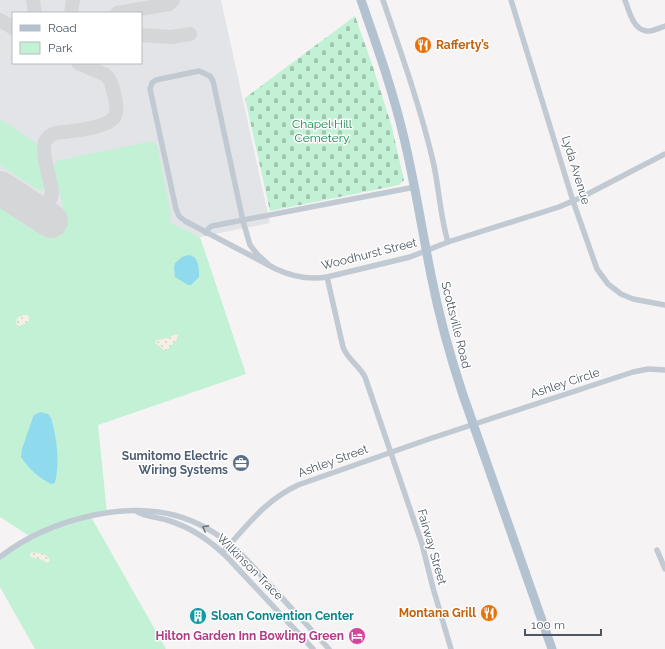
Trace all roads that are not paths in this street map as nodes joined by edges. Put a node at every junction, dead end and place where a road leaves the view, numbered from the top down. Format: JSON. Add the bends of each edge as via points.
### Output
{"nodes":[{"id":1,"x":360,"y":0,"type":"edge"},
{"id":2,"x":383,"y":0,"type":"edge"},
{"id":3,"x":511,"y":0,"type":"edge"},
{"id":4,"x":625,"y":0,"type":"edge"},
{"id":5,"x":665,"y":26,"type":"edge"},
{"id":6,"x":665,"y":154,"type":"edge"},
{"id":7,"x":415,"y":188,"type":"junction"},
{"id":8,"x":573,"y":201,"type":"junction"},
{"id":9,"x":243,"y":221,"type":"junction"},
{"id":10,"x":206,"y":233,"type":"junction"},
{"id":11,"x":448,"y":242,"type":"junction"},
{"id":12,"x":427,"y":251,"type":"junction"},
{"id":13,"x":269,"y":265,"type":"junction"},
{"id":14,"x":327,"y":277,"type":"junction"},
{"id":15,"x":665,"y":305,"type":"edge"},
{"id":16,"x":665,"y":369,"type":"edge"},
{"id":17,"x":473,"y":425,"type":"junction"},
{"id":18,"x":390,"y":452,"type":"junction"},
{"id":19,"x":136,"y":511,"type":"junction"},
{"id":20,"x":230,"y":544,"type":"junction"},
{"id":21,"x":657,"y":550,"type":"dead end"},
{"id":22,"x":223,"y":552,"type":"junction"},
{"id":23,"x":0,"y":557,"type":"edge"},
{"id":24,"x":665,"y":569,"type":"edge"},
{"id":25,"x":313,"y":649,"type":"edge"},
{"id":26,"x":329,"y":649,"type":"edge"},
{"id":27,"x":451,"y":649,"type":"edge"},
{"id":28,"x":552,"y":649,"type":"edge"}],
"edges":[{"from":1,"to":7,"type":"main road","name":"Scottsville Road","via":[[393,96]]},
{"from":2,"to":11,"type":"street","via":[[424,126]]},
{"from":3,"to":8,"type":"street","name":"Lyda Avenue"},
{"from":4,"to":5,"type":"street","via":[[634,23],[638,26],[646,31]]},
{"from":6,"to":8,"type":"street","name":"Woodhurst Street"},
{"from":7,"to":9,"type":"street"},
{"from":7,"to":12,"type":"main road","name":"Scottsville Road"},
{"from":8,"to":11,"type":"street","name":"Woodhurst Street"},
{"from":8,"to":15,"type":"street","name":"Lyda Avenue","via":[[594,262],[604,280],[627,297]]},
{"from":9,"to":10,"type":"street","via":[[212,226]]},
{"from":9,"to":10,"type":"street","name":"Woodhurst Street","via":[[210,76],[199,71],[156,80],[150,89],[178,214],[182,220]]},
{"from":9,"to":13,"type":"street","via":[[250,245]]},
{"from":10,"to":13,"type":"street","name":"Woodhurst Street"},
{"from":11,"to":12,"type":"street","name":"Woodhurst Street"},
{"from":12,"to":14,"type":"street","name":"Woodhurst Street"},
{"from":12,"to":17,"type":"main road","name":"Scottsville Road","via":[[446,342]]},
{"from":13,"to":14,"type":"street","name":"Woodhurst Street","via":[[301,278]]},
{"from":14,"to":18,"type":"street","name":"Fairway Street","via":[[345,354],[365,377]]},
{"from":16,"to":17,"type":"street","name":"Ashley Circle","via":[[633,372]]},
{"from":17,"to":18,"type":"street","name":"Ashley Street"},
{"from":17,"to":28,"type":"main road","name":"Scottsville Road"},
{"from":18,"to":20,"type":"street","name":"Ashley Street","via":[[316,478],[280,494],[257,513]]},
{"from":18,"to":27,"type":"street","name":"Fairway Street","via":[[422,544]]},
{"from":20,"to":19,"type":"street","name":"Wilkinson Trace","one_way":true,"via":[[210,530],[186,519],[168,513]]},
{"from":19,"to":22,"type":"street","name":"Wilkinson Trace","via":[[184,526]]},
{"from":19,"to":23,"type":"street","name":"Wilkinson Trace","via":[[110,512],[68,522],[31,537]]},
{"from":20,"to":22,"type":"street","name":"Ashley Street"},
{"from":20,"to":26,"type":"street","name":"Wilkinson Trace"},
{"from":21,"to":24,"type":"street"},
{"from":22,"to":25,"type":"street","name":"Wilkinson Trace"}]}
